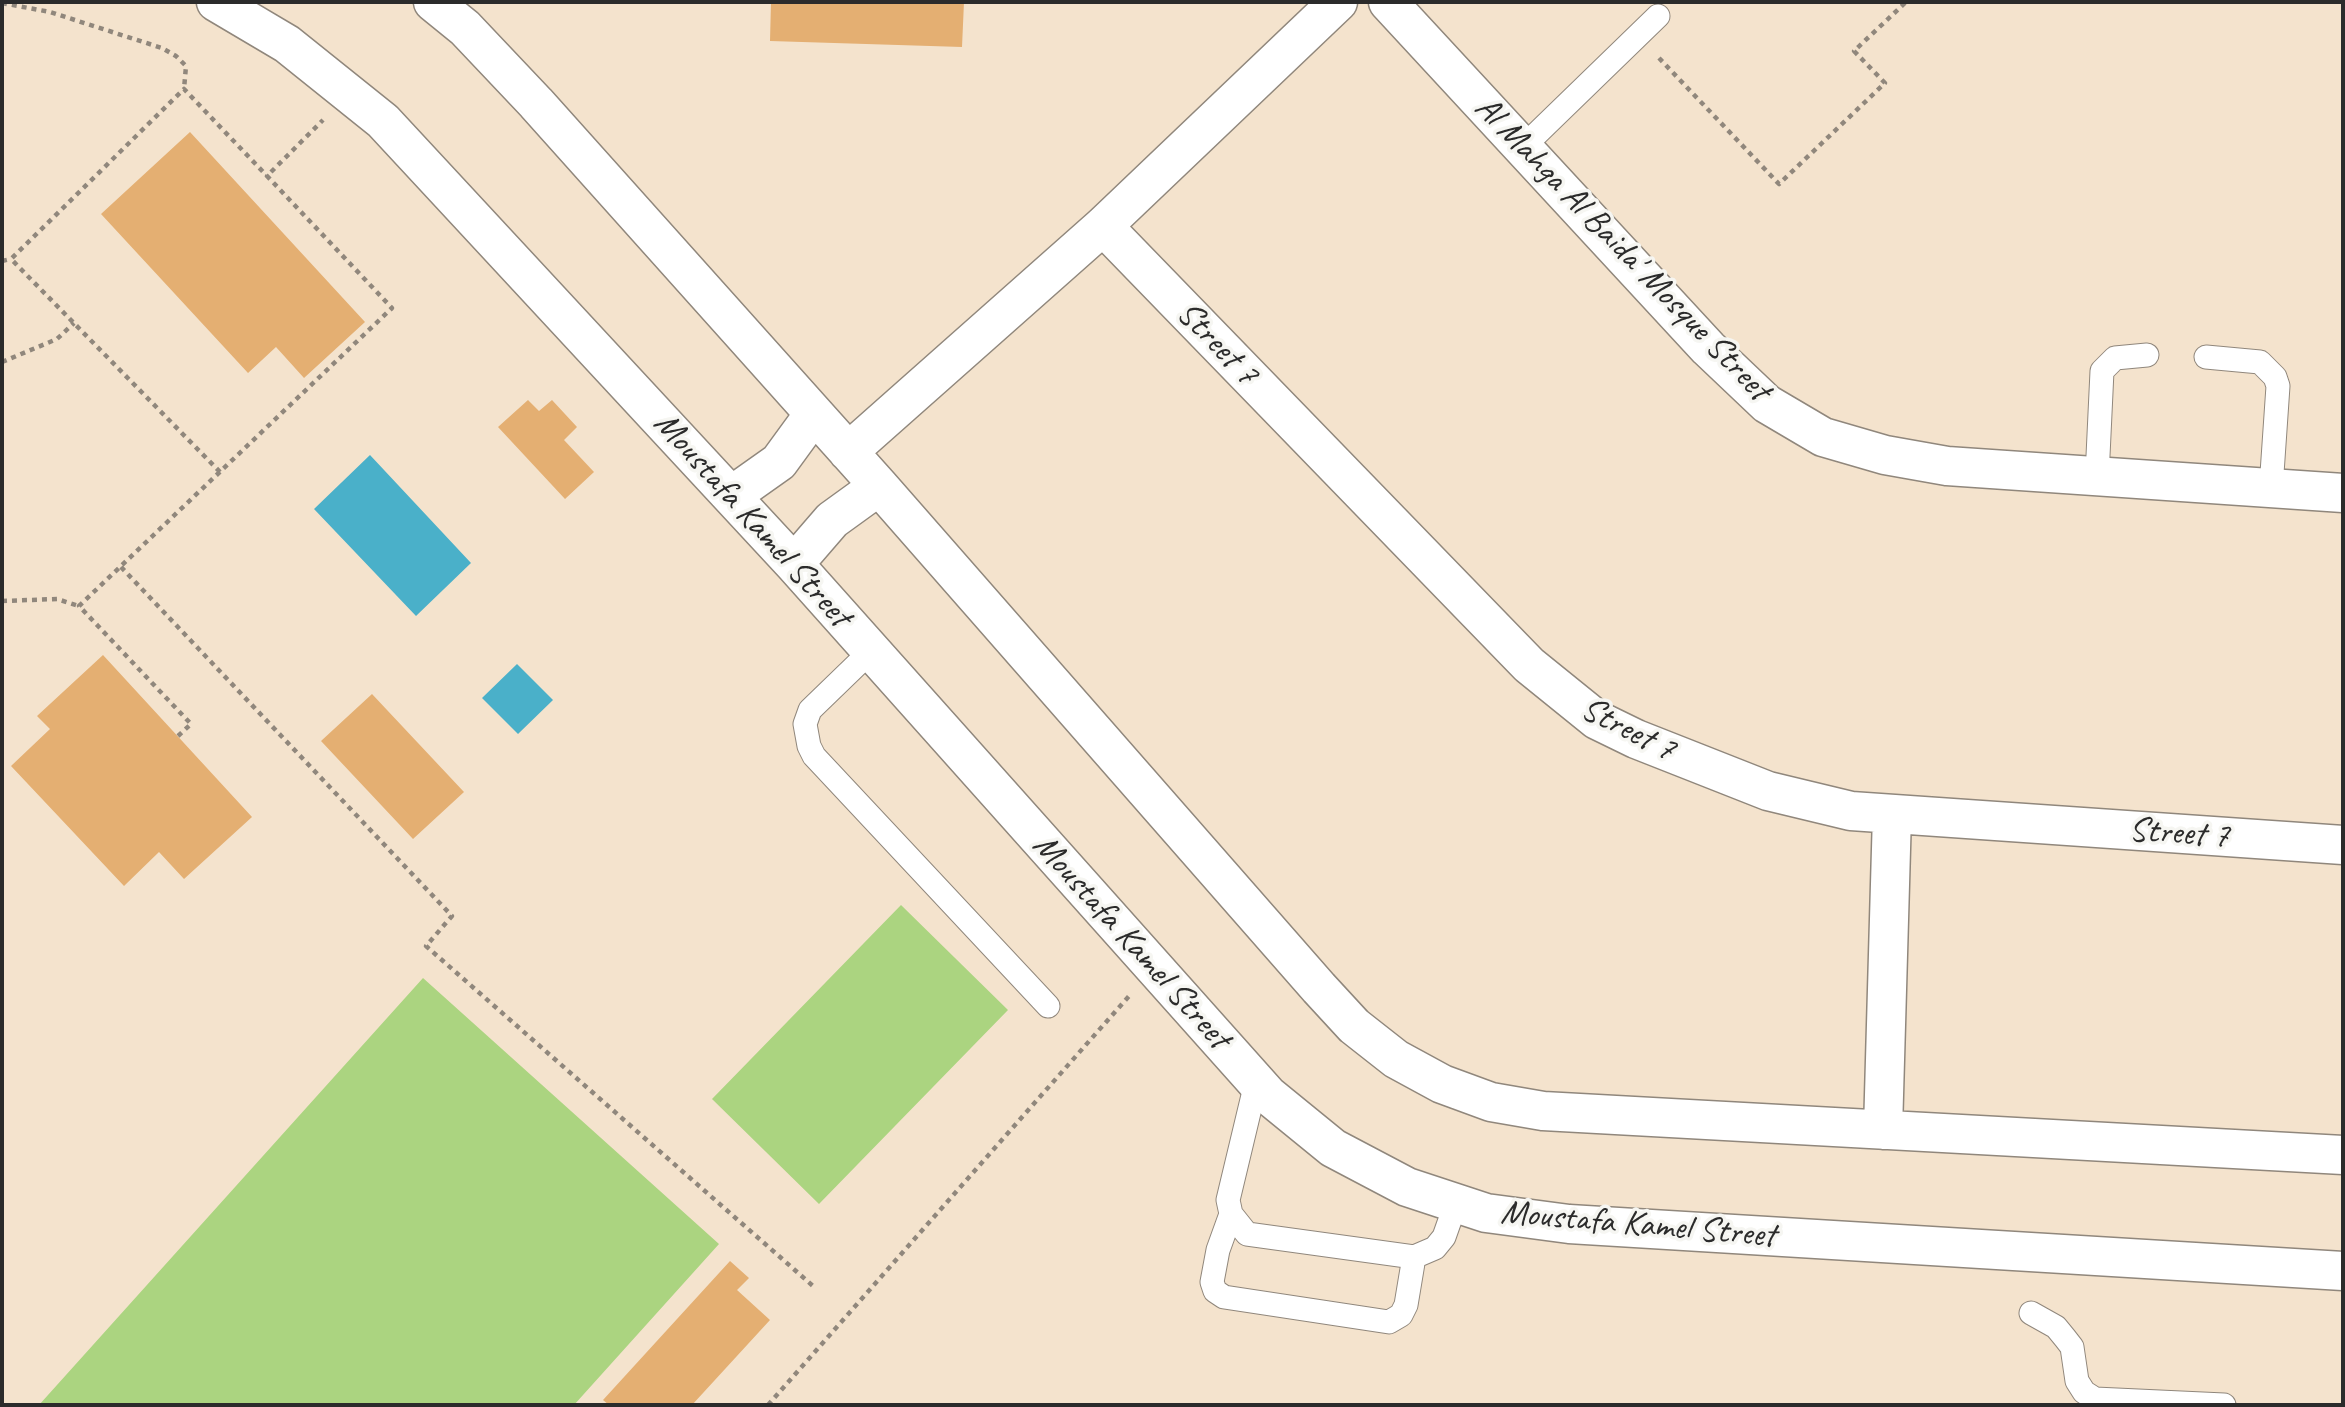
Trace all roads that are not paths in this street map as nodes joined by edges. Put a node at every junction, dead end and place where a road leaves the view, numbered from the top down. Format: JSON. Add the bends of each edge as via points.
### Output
{"nodes":[{"id":1,"x":216,"y":2,"type":"edge"},
{"id":2,"x":433,"y":2,"type":"edge"},
{"id":3,"x":1338,"y":2,"type":"edge"},
{"id":4,"x":1388,"y":2,"type":"edge"},
{"id":5,"x":1658,"y":16,"type":"dead end"},
{"id":6,"x":1522,"y":147,"type":"junction"},
{"id":7,"x":1103,"y":226,"type":"junction"},
{"id":8,"x":2147,"y":355,"type":"dead end"},
{"id":9,"x":2206,"y":358,"type":"dead end"},
{"id":10,"x":814,"y":414,"type":"junction"},
{"id":11,"x":848,"y":452,"type":"junction"},
{"id":12,"x":2097,"y":477,"type":"junction"},
{"id":13,"x":879,"y":486,"type":"junction"},
{"id":14,"x":2271,"y":488,"type":"junction"},
{"id":15,"x":2343,"y":494,"type":"edge"},
{"id":16,"x":731,"y":496,"type":"junction"},
{"id":17,"x":794,"y":564,"type":"junction"},
{"id":18,"x":871,"y":651,"type":"junction"},
{"id":19,"x":1892,"y":814,"type":"junction"},
{"id":20,"x":2343,"y":845,"type":"edge"},
{"id":21,"x":1048,"y":1006,"type":"dead end"},
{"id":22,"x":1256,"y":1083,"type":"junction"},
{"id":23,"x":1883,"y":1130,"type":"junction"},
{"id":24,"x":2343,"y":1155,"type":"edge"},
{"id":25,"x":1456,"y":1203,"type":"junction"},
{"id":26,"x":1231,"y":1214,"type":"junction"},
{"id":27,"x":1414,"y":1257,"type":"junction"},
{"id":28,"x":2343,"y":1271,"type":"edge"},
{"id":29,"x":2031,"y":1313,"type":"dead end"},
{"id":30,"x":2224,"y":1405,"type":"edge"}],
"edges":[{"from":1,"to":16,"type":"street","name":"Moustafa Kamel Street","via":[[287,44],[383,121]]},
{"from":2,"to":10,"type":"street","via":[[465,28],[536,103]]},
{"from":3,"to":7,"type":"street"},
{"from":4,"to":6,"type":"street","name":"Al Mahga Al Baida' Mosque Street"},
{"from":5,"to":6,"type":"lane"},
{"from":6,"to":12,"type":"street","name":"Al Mahga Al Baida' Mosque Street","via":[[1708,348],[1767,404],[1823,437],[1947,466]]},
{"from":7,"to":11,"type":"street"},
{"from":7,"to":19,"type":"street","name":"Street 7","via":[[1519,656],[1562,694],[1597,720],[1636,739],[1768,791],[1830,807]]},
{"from":8,"to":12,"type":"lane","via":[[2115,358],[2102,371]]},
{"from":9,"to":14,"type":"lane","via":[[2260,362],[2275,377]]},
{"from":10,"to":11,"type":"street"},
{"from":10,"to":16,"type":"street","via":[[779,462]]},
{"from":11,"to":13,"type":"street"},
{"from":12,"to":14,"type":"street","name":"Al Mahga Al Baida' Mosque Street"},
{"from":13,"to":17,"type":"street","via":[[832,520]]},
{"from":13,"to":23,"type":"street","via":[[1318,988],[1354,1026],[1396,1059],[1454,1088],[1543,1111]]},
{"from":14,"to":15,"type":"street","name":"Al Mahga Al Baida' Mosque Street"},
{"from":16,"to":17,"type":"street","name":"Moustafa Kamel Street"},
{"from":17,"to":18,"type":"street","name":"Moustafa Kamel Street"},
{"from":18,"to":21,"type":"lane","via":[[810,710],[806,724],[809,746]]},
{"from":18,"to":22,"type":"street","name":"Moustafa Kamel Street"},
{"from":19,"to":20,"type":"street","name":"Street 7"},
{"from":19,"to":23,"type":"street"},
{"from":22,"to":25,"type":"street","name":"Moustafa Kamel Street","via":[[1333,1148],[1407,1187]]},
{"from":22,"to":26,"type":"lane","via":[[1228,1200]]},
{"from":23,"to":24,"type":"street"},
{"from":25,"to":27,"type":"lane","via":[[1444,1237],[1435,1248]]},
{"from":25,"to":28,"type":"street","name":"Moustafa Kamel Street","via":[[1486,1213],[1569,1224]]},
{"from":26,"to":27,"type":"lane","via":[[1247,1234]]},
{"from":26,"to":27,"type":"lane","via":[[1212,1282],[1224,1297],[1389,1322],[1404,1310]]},
{"from":29,"to":30,"type":"lane","via":[[2056,1327],[2072,1347],[2077,1381],[2095,1399]]}]}
